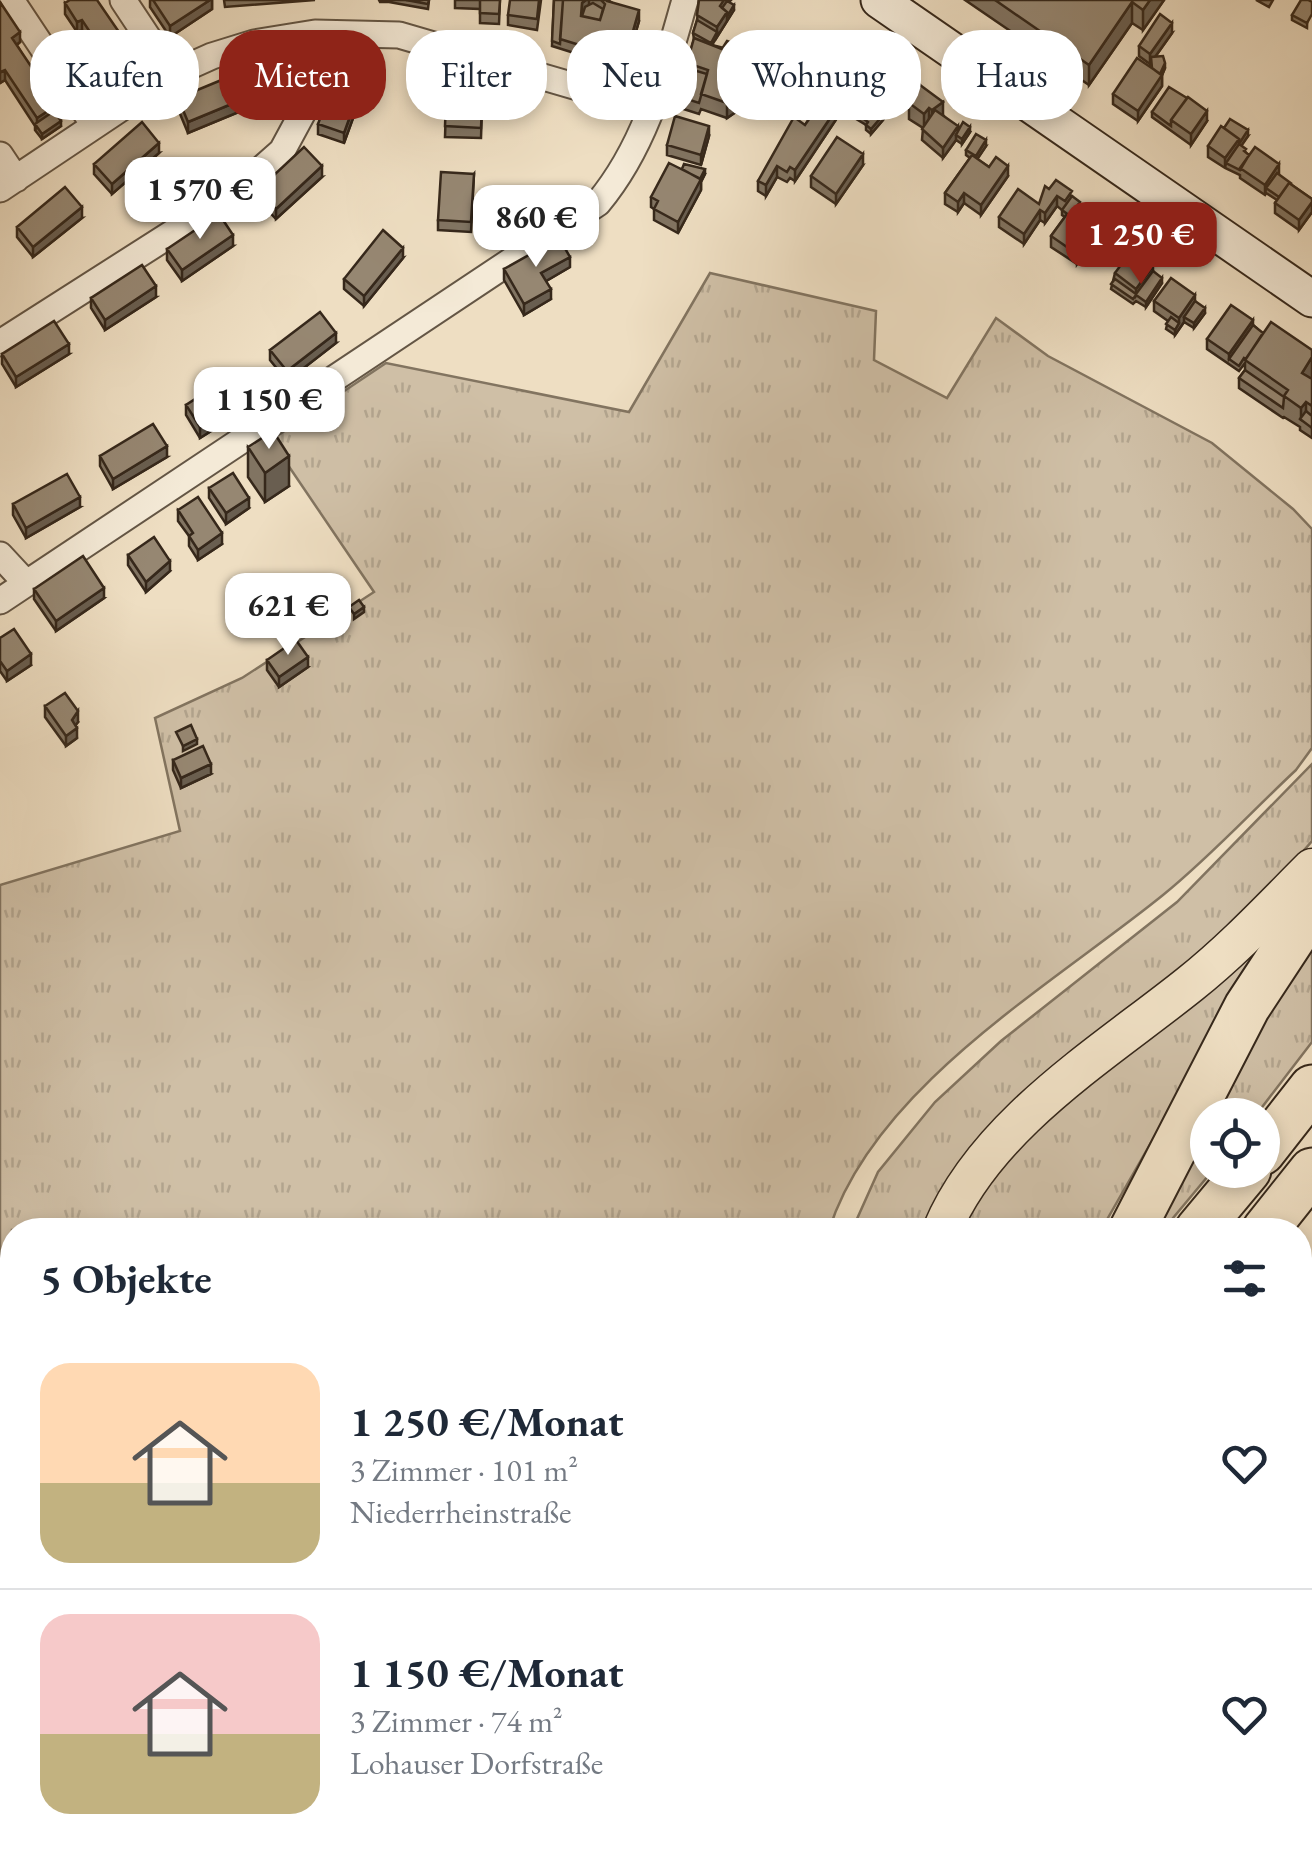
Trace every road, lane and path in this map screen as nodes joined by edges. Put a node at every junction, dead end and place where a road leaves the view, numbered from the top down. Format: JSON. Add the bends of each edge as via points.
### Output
{"nodes":[{"id":1,"x":11,"y":0,"type":"edge"},
{"id":2,"x":123,"y":0,"type":"edge"},
{"id":3,"x":685,"y":0,"type":"edge"},
{"id":4,"x":879,"y":0,"type":"edge"},
{"id":5,"x":143,"y":30,"type":"edge"},
{"id":6,"x":676,"y":30,"type":"edge"},
{"id":7,"x":386,"y":35,"type":"edge"},
{"id":8,"x":567,"y":84,"type":"edge"},
{"id":9,"x":103,"y":120,"type":"edge"},
{"id":10,"x":299,"y":120,"type":"edge"},
{"id":11,"x":648,"y":120,"type":"edge"},
{"id":12,"x":94,"y":126,"type":"junction"},
{"id":13,"x":0,"y":155,"type":"edge"},
{"id":14,"x":8,"y":184,"type":"edge"},
{"id":15,"x":1312,"y":299,"type":"edge"},
{"id":16,"x":0,"y":342,"type":"edge"},
{"id":17,"x":0,"y":555,"type":"edge"},
{"id":18,"x":26,"y":583,"type":"junction"},
{"id":19,"x":0,"y":601,"type":"edge"},
{"id":20,"x":1312,"y":868,"type":"edge"},
{"id":21,"x":1312,"y":908,"type":"edge"},
{"id":22,"x":1312,"y":1088,"type":"edge"},
{"id":23,"x":1280,"y":1129,"type":"edge"},
{"id":24,"x":1312,"y":1171,"type":"edge"},
{"id":25,"x":1233,"y":1188,"type":"edge"},
{"id":26,"x":949,"y":1218,"type":"edge"},
{"id":27,"x":1138,"y":1218,"type":"edge"},
{"id":28,"x":1208,"y":1218,"type":"edge"},
{"id":29,"x":1275,"y":1218,"type":"edge"}],
"edges":[{"from":1,"to":12,"type":"street"},
{"from":2,"to":5,"type":"street"},
{"from":3,"to":6,"type":"street"},
{"from":4,"to":15,"type":"street"},
{"from":7,"to":8,"type":"street"},
{"from":9,"to":12,"type":"street"},
{"from":10,"to":16,"type":"street","via":[[282,151],[232,195]]},
{"from":11,"to":18,"type":"street","via":[[629,162],[580,217]]},
{"from":12,"to":14,"type":"street"},
{"from":13,"to":14,"type":"street"},
{"from":17,"to":18,"type":"street"},
{"from":18,"to":19,"type":"street"},
{"from":20,"to":26,"type":"main road","via":[[1192,982],[1029,1114],[975,1176]]},
{"from":21,"to":27,"type":"highway","via":[[1246,1008]]},
{"from":22,"to":23,"type":"highway"},
{"from":24,"to":29,"type":"highway"},
{"from":25,"to":28,"type":"highway"}]}
